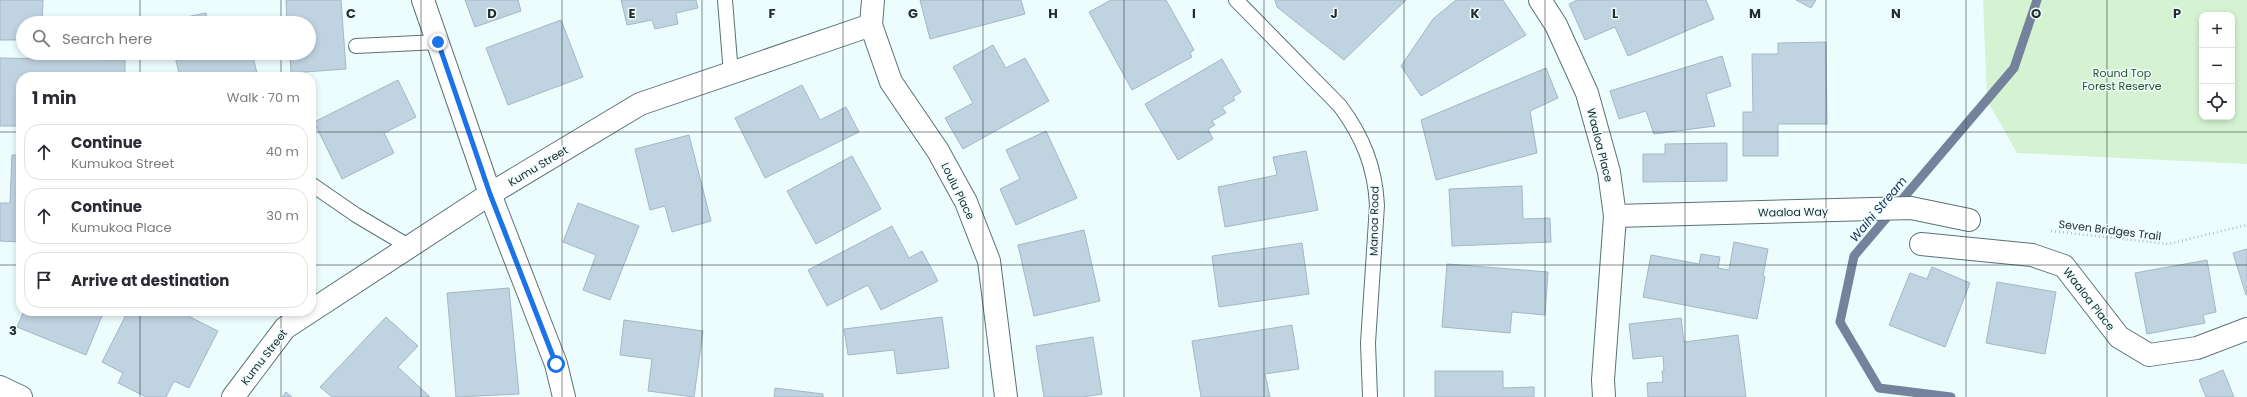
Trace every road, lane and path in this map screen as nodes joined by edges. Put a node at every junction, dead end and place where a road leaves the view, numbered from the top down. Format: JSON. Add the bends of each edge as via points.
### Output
{"nodes":[{"id":1,"x":423,"y":0,"type":"edge"},
{"id":2,"x":725,"y":0,"type":"edge"},
{"id":3,"x":873,"y":0,"type":"edge"},
{"id":4,"x":1236,"y":0,"type":"edge"},
{"id":5,"x":1545,"y":2,"type":"edge"},
{"id":6,"x":871,"y":25,"type":"junction"},
{"id":7,"x":438,"y":42,"type":"junction"},
{"id":8,"x":356,"y":46,"type":"dead end"},
{"id":9,"x":731,"y":74,"type":"junction"},
{"id":10,"x":316,"y":187,"type":"edge"},
{"id":11,"x":490,"y":194,"type":"junction"},
{"id":12,"x":1615,"y":216,"type":"junction"},
{"id":13,"x":1969,"y":220,"type":"dead end"},
{"id":14,"x":2247,"y":225,"type":"edge"},
{"id":15,"x":2046,"y":230,"type":"dead end"},
{"id":16,"x":1922,"y":244,"type":"dead end"},
{"id":17,"x":410,"y":247,"type":"junction"},
{"id":18,"x":316,"y":308,"type":"edge"},
{"id":19,"x":304,"y":316,"type":"edge"},
{"id":20,"x":2247,"y":329,"type":"edge"},
{"id":21,"x":0,"y":388,"type":"edge"},
{"id":22,"x":21,"y":397,"type":"edge"},
{"id":23,"x":233,"y":397,"type":"edge"},
{"id":24,"x":564,"y":397,"type":"edge"},
{"id":25,"x":1006,"y":397,"type":"edge"},
{"id":26,"x":1370,"y":397,"type":"edge"},
{"id":27,"x":1604,"y":397,"type":"edge"}],
"edges":[{"from":1,"to":7,"type":"street"},
{"from":2,"to":9,"type":"lane"},
{"from":3,"to":6,"type":"street","name":"Loulu Place"},
{"from":4,"to":26,"type":"lane","name":"Manoa Road","via":[[1340,106],[1353,124],[1371,163],[1376,184],[1376,205],[1368,343]]},
{"from":5,"to":12,"type":"street","name":"Waaloa Place","via":[[1587,93],[1609,172]]},
{"from":6,"to":9,"type":"street","name":"Kumu Street"},
{"from":6,"to":25,"type":"street","name":"Loulu Place","via":[[891,82],[938,151],[966,202],[989,261]]},
{"from":7,"to":8,"type":"lane"},
{"from":7,"to":11,"type":"street"},
{"from":9,"to":11,"type":"street","name":"Kumu Street","via":[[640,104]]},
{"from":10,"to":17,"type":"lane"},
{"from":11,"to":17,"type":"street","name":"Kumu Street"},
{"from":11,"to":24,"type":"street","via":[[556,364]]},
{"from":12,"to":13,"type":"street","name":"Waaloa Way","via":[[1911,208]]},
{"from":12,"to":27,"type":"street","name":"Waaloa Place","via":[[1603,380]]},
{"from":14,"to":15,"type":"path","name":"Seven Bridges Trail","via":[[2168,244]]},
{"from":16,"to":20,"type":"street","name":"Waaloa Place","via":[[2032,255],[2064,266],[2119,337],[2148,355],[2197,348]]},
{"from":17,"to":18,"type":"street","name":"Kumu Street"},
{"from":19,"to":23,"type":"street","name":"Kumu Street","via":[[285,328]]},
{"from":21,"to":22,"type":"street"}]}
